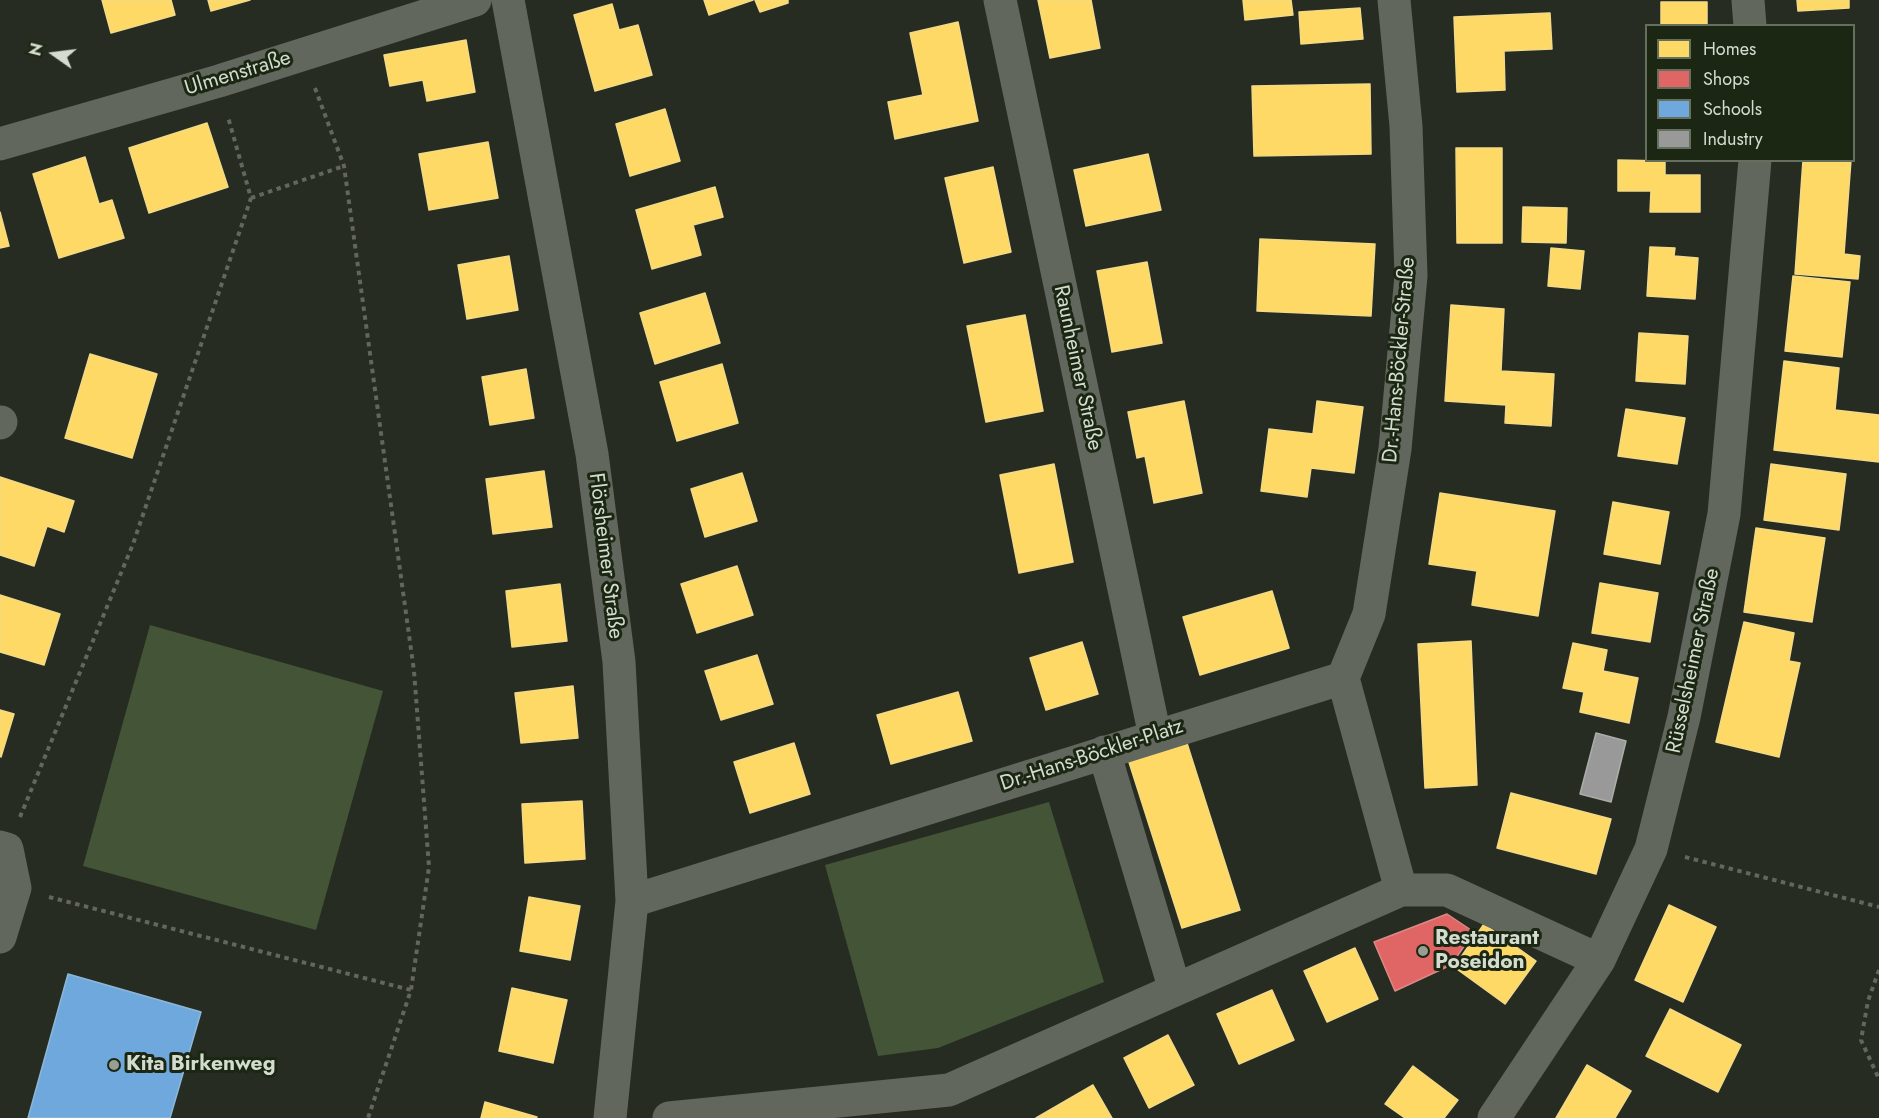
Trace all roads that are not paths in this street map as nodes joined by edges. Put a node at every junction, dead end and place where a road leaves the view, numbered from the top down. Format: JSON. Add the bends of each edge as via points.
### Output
{"nodes":[{"id":1,"x":475,"y":0,"type":"edge"},
{"id":2,"x":508,"y":0,"type":"edge"},
{"id":3,"x":1000,"y":0,"type":"edge"},
{"id":4,"x":1394,"y":0,"type":"edge"},
{"id":5,"x":1748,"y":0,"type":"edge"},
{"id":6,"x":1750,"y":24,"type":"edge"},
{"id":7,"x":0,"y":144,"type":"edge"},
{"id":8,"x":1755,"y":162,"type":"edge"},
{"id":9,"x":1343,"y":678,"type":"junction"},
{"id":10,"x":1155,"y":736,"type":"junction"},
{"id":11,"x":1104,"y":752,"type":"junction"},
{"id":12,"x":4,"y":848,"type":"edge"},
{"id":13,"x":1401,"y":890,"type":"junction"},
{"id":14,"x":632,"y":901,"type":"junction"},
{"id":15,"x":0,"y":937,"type":"edge"},
{"id":16,"x":1599,"y":960,"type":"junction"},
{"id":17,"x":1175,"y":990,"type":"junction"},
{"id":18,"x":610,"y":1118,"type":"edge"},
{"id":19,"x":669,"y":1118,"type":"edge"},
{"id":20,"x":1494,"y":1118,"type":"edge"}],
"edges":[{"from":1,"to":7,"type":"street","name":"Ulmenstraße","via":[[219,81]]},
{"from":2,"to":14,"type":"street","name":"Flörsheimer Straße","via":[[592,454],[619,662]]},
{"from":3,"to":10,"type":"street","name":"Raunheimer Straße"},
{"from":4,"to":9,"type":"street","name":"Dr.-Hans-Böckler-Straße","via":[[1406,126],[1411,276],[1395,449],[1369,614]]},
{"from":5,"to":6,"type":"street"},
{"from":8,"to":16,"type":"street","name":"Rüsselsheimer Straße","via":[[1724,514],[1684,717],[1652,849]]},
{"from":9,"to":10,"type":"street","name":"Dr.-Hans-Böckler-Platz"},
{"from":9,"to":13,"type":"street"},
{"from":10,"to":11,"type":"street","name":"Dr.-Hans-Böckler-Platz"},
{"from":11,"to":14,"type":"street","name":"Dr.-Hans-Böckler-Platz"},
{"from":11,"to":17,"type":"street"},
{"from":12,"to":15,"type":"street","via":[[15,888]]},
{"from":13,"to":16,"type":"street","via":[[1447,890]]},
{"from":13,"to":17,"type":"street"},
{"from":14,"to":18,"type":"street","name":"Flörsheimer Straße"},
{"from":16,"to":20,"type":"street","name":"Rüsselsheimer Straße"},
{"from":17,"to":19,"type":"street","via":[[949,1090]]}]}
